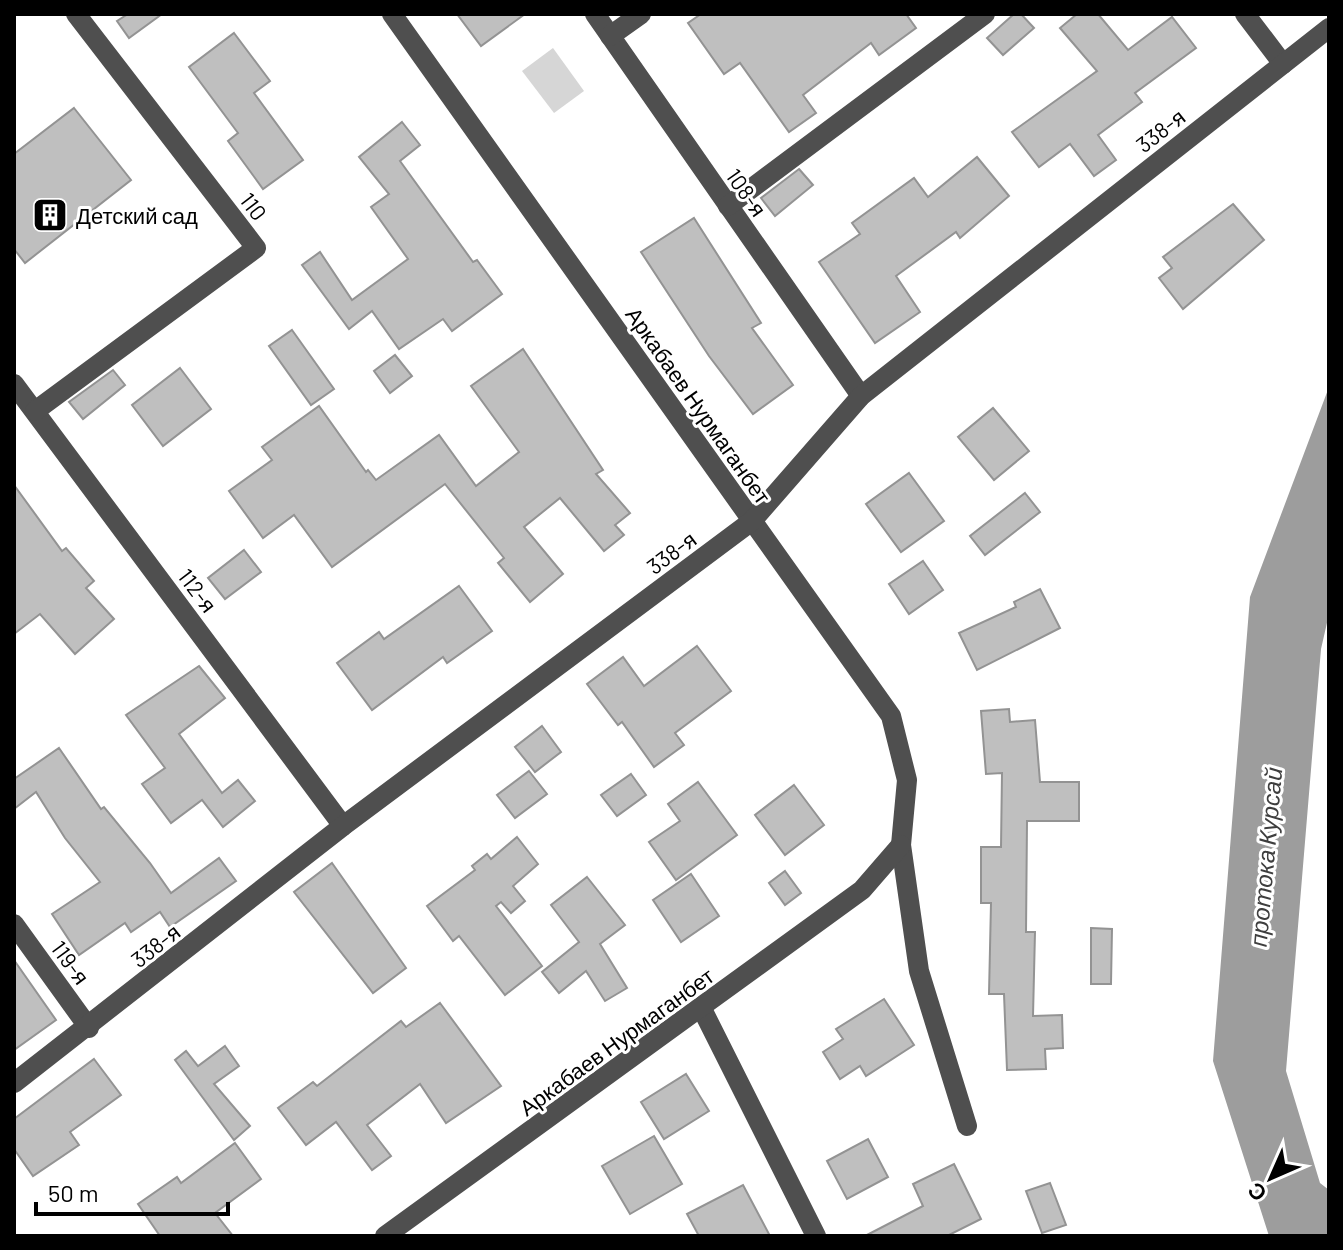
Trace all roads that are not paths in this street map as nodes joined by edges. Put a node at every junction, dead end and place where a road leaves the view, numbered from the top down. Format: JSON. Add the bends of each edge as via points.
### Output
{"nodes":[{"id":1,"x":76,"y":14,"type":"edge"},
{"id":2,"x":392,"y":14,"type":"edge"},
{"id":3,"x":595,"y":14,"type":"edge"},
{"id":4,"x":641,"y":14,"type":"edge"},
{"id":5,"x":985,"y":14,"type":"edge"},
{"id":6,"x":1245,"y":14,"type":"edge"},
{"id":7,"x":1329,"y":28,"type":"edge"},
{"id":8,"x":610,"y":36,"type":"junction"},
{"id":9,"x":1283,"y":64,"type":"junction"},
{"id":10,"x":728,"y":206,"type":"junction"},
{"id":11,"x":14,"y":384,"type":"edge"},
{"id":12,"x":861,"y":396,"type":"junction"},
{"id":13,"x":35,"y":411,"type":"junction"},
{"id":14,"x":752,"y":521,"type":"junction"},
{"id":15,"x":343,"y":826,"type":"junction"},
{"id":16,"x":901,"y":845,"type":"junction"},
{"id":17,"x":14,"y":924,"type":"edge"},
{"id":18,"x":702,"y":1009,"type":"junction"},
{"id":19,"x":89,"y":1028,"type":"junction"},
{"id":20,"x":14,"y":1083,"type":"edge"},
{"id":21,"x":967,"y":1126,"type":"dead end"},
{"id":22,"x":385,"y":1236,"type":"edge"},
{"id":23,"x":816,"y":1236,"type":"edge"}],
"edges":[{"from":1,"to":13,"type":"street","name":"110","via":[[256,248]]},
{"from":2,"to":14,"type":"street","name":"Аркабаев Нурмаганбет"},
{"from":3,"to":8,"type":"street","name":"108-я"},
{"from":4,"to":8,"type":"street"},
{"from":5,"to":10,"type":"street"},
{"from":6,"to":9,"type":"street"},
{"from":7,"to":9,"type":"street","name":"338-я"},
{"from":8,"to":10,"type":"street","name":"108-я"},
{"from":9,"to":12,"type":"street","name":"338-я"},
{"from":10,"to":12,"type":"street","name":"108-я"},
{"from":11,"to":13,"type":"street","name":"112-я"},
{"from":12,"to":14,"type":"street","name":"338-я"},
{"from":13,"to":15,"type":"street","name":"112-я"},
{"from":14,"to":15,"type":"street","name":"338-я"},
{"from":14,"to":16,"type":"street","name":"Аркабаев Нурмаганбет","via":[[891,716],[907,780]]},
{"from":15,"to":19,"type":"street","name":"338-я"},
{"from":16,"to":18,"type":"street","name":"Аркабаев Нурмаганбет","via":[[862,890]]},
{"from":16,"to":21,"type":"street","name":"Аркабаев Нурмаганбет","via":[[919,971]]},
{"from":17,"to":19,"type":"street","name":"119-я"},
{"from":18,"to":22,"type":"street","name":"Аркабаев Нурмаганбет"},
{"from":18,"to":23,"type":"street"},
{"from":19,"to":20,"type":"street","name":"338-я"}]}
